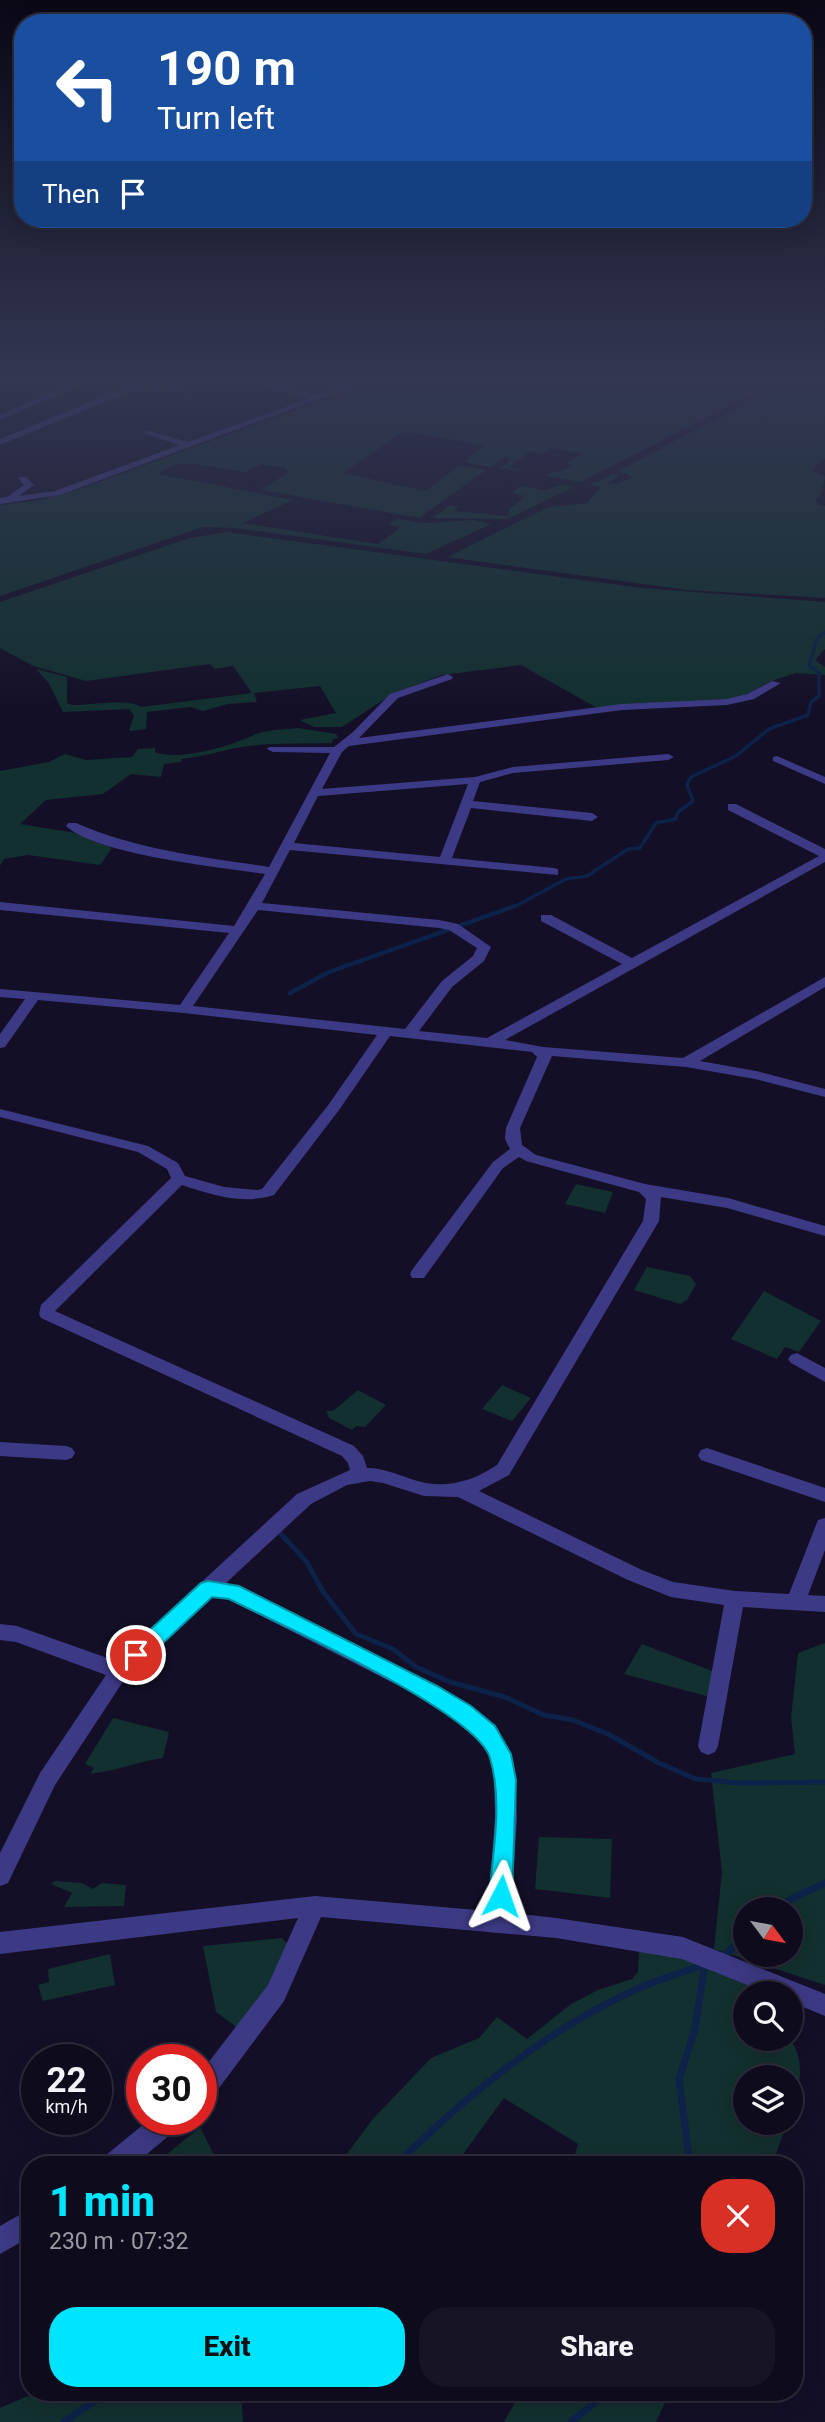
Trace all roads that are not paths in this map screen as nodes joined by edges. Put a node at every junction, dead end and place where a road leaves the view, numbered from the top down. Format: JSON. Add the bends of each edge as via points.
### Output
{"nodes":[{"id":1,"x":25,"y":488,"type":"edge"},
{"id":2,"x":71,"y":488,"type":"edge"},
{"id":3,"x":5,"y":500,"type":"edge"},
{"id":4,"x":448,"y":677,"type":"dead end"},
{"id":5,"x":776,"y":683,"type":"dead end"},
{"id":6,"x":342,"y":746,"type":"junction"},
{"id":7,"x":273,"y":749,"type":"dead end"},
{"id":8,"x":668,"y":757,"type":"dead end"},
{"id":9,"x":777,"y":759,"type":"dead end"},
{"id":10,"x":475,"y":780,"type":"junction"},
{"id":11,"x":825,"y":781,"type":"edge"},
{"id":12,"x":316,"y":793,"type":"junction"},
{"id":13,"x":466,"y":804,"type":"junction"},
{"id":14,"x":732,"y":807,"type":"dead end"},
{"id":15,"x":592,"y":817,"type":"dead end"},
{"id":16,"x":72,"y":826,"type":"dead end"},
{"id":17,"x":286,"y":846,"type":"junction"},
{"id":18,"x":825,"y":855,"type":"edge"},
{"id":19,"x":445,"y":861,"type":"junction"},
{"id":20,"x":272,"y":871,"type":"junction"},
{"id":21,"x":554,"y":872,"type":"dead end"},
{"id":22,"x":0,"y":906,"type":"edge"},
{"id":23,"x":254,"y":906,"type":"junction"},
{"id":24,"x":546,"y":918,"type":"dead end"},
{"id":25,"x":237,"y":930,"type":"junction"},
{"id":26,"x":631,"y":963,"type":"junction"},
{"id":27,"x":825,"y":981,"type":"edge"},
{"id":28,"x":0,"y":993,"type":"edge"},
{"id":29,"x":34,"y":996,"type":"junction"},
{"id":30,"x":184,"y":1009,"type":"junction"},
{"id":31,"x":386,"y":1031,"type":"junction"},
{"id":32,"x":409,"y":1034,"type":"junction"},
{"id":33,"x":491,"y":1042,"type":"junction"},
{"id":34,"x":0,"y":1044,"type":"edge"},
{"id":35,"x":543,"y":1051,"type":"junction"},
{"id":36,"x":686,"y":1063,"type":"junction"},
{"id":37,"x":825,"y":1093,"type":"edge"},
{"id":38,"x":0,"y":1113,"type":"edge"},
{"id":39,"x":517,"y":1151,"type":"junction"},
{"id":40,"x":178,"y":1178,"type":"junction"},
{"id":41,"x":644,"y":1189,"type":"junction"},
{"id":42,"x":825,"y":1231,"type":"edge"},
{"id":43,"x":418,"y":1274,"type":"dead end"},
{"id":44,"x":796,"y":1359,"type":"dead end"},
{"id":45,"x":825,"y":1376,"type":"edge"},
{"id":46,"x":0,"y":1449,"type":"edge"},
{"id":47,"x":66,"y":1453,"type":"dead end"},
{"id":48,"x":707,"y":1455,"type":"dead end"},
{"id":49,"x":359,"y":1475,"type":"junction"},
{"id":50,"x":462,"y":1491,"type":"junction"},
{"id":51,"x":825,"y":1495,"type":"edge"},
{"id":52,"x":825,"y":1525,"type":"edge"},
{"id":53,"x":208,"y":1588,"type":"junction"},
{"id":54,"x":736,"y":1599,"type":"junction"},
{"id":55,"x":796,"y":1602,"type":"junction"},
{"id":56,"x":825,"y":1604,"type":"edge"},
{"id":57,"x":0,"y":1632,"type":"edge"},
{"id":58,"x":119,"y":1671,"type":"junction"},
{"id":59,"x":708,"y":1746,"type":"dead end"},
{"id":60,"x":0,"y":1876,"type":"edge"},
{"id":61,"x":315,"y":1906,"type":"junction"},
{"id":62,"x":499,"y":1922,"type":"junction"},
{"id":63,"x":0,"y":1943,"type":"edge"},
{"id":64,"x":825,"y":2005,"type":"edge"},
{"id":65,"x":217,"y":2071,"type":"edge"},
{"id":66,"x":150,"y":2135,"type":"edge"},
{"id":67,"x":125,"y":2156,"type":"edge"},
{"id":68,"x":21,"y":2228,"type":"edge"},
{"id":69,"x":0,"y":2241,"type":"edge"}],
"edges":[{"from":1,"to":3,"type":"street"},
{"from":2,"to":3,"type":"street"},
{"from":4,"to":6,"type":"street","via":[[394,696]]},
{"from":5,"to":6,"type":"street","via":[[750,697],[727,702],[554,714]]},
{"from":6,"to":7,"type":"street"},
{"from":6,"to":12,"type":"street"},
{"from":8,"to":10,"type":"street","via":[[513,770]]},
{"from":9,"to":11,"type":"street"},
{"from":10,"to":12,"type":"street"},
{"from":10,"to":13,"type":"street"},
{"from":12,"to":17,"type":"street"},
{"from":13,"to":15,"type":"street"},
{"from":13,"to":19,"type":"street"},
{"from":14,"to":18,"type":"street"},
{"from":16,"to":20,"type":"street","via":[[148,852]]},
{"from":17,"to":19,"type":"street"},
{"from":17,"to":20,"type":"street"},
{"from":18,"to":26,"type":"street"},
{"from":19,"to":21,"type":"street"},
{"from":20,"to":23,"type":"street"},
{"from":22,"to":25,"type":"street"},
{"from":23,"to":25,"type":"street"},
{"from":23,"to":32,"type":"street","via":[[456,928],[484,947],[484,952],[447,984]]},
{"from":24,"to":26,"type":"street"},
{"from":25,"to":30,"type":"street"},
{"from":26,"to":33,"type":"street"},
{"from":27,"to":36,"type":"street"},
{"from":28,"to":29,"type":"street"},
{"from":29,"to":30,"type":"street"},
{"from":29,"to":34,"type":"street"},
{"from":30,"to":31,"type":"street"},
{"from":31,"to":32,"type":"street"},
{"from":31,"to":40,"type":"street","via":[[268,1192],[257,1197],[241,1195]]},
{"from":32,"to":33,"type":"street"},
{"from":33,"to":35,"type":"street"},
{"from":35,"to":36,"type":"street"},
{"from":35,"to":39,"type":"street","via":[[545,1056],[513,1128]]},
{"from":36,"to":37,"type":"street"},
{"from":38,"to":40,"type":"street","via":[[143,1149],[173,1166]]},
{"from":39,"to":41,"type":"street"},
{"from":39,"to":43,"type":"street","via":[[498,1165]]},
{"from":40,"to":49,"type":"street","via":[[47,1314],[348,1451],[357,1461]]},
{"from":41,"to":42,"type":"street","via":[[728,1203]]},
{"from":41,"to":50,"type":"street","via":[[654,1198],[651,1221],[518,1449],[503,1470],[484,1484]]},
{"from":44,"to":45,"type":"street"},
{"from":46,"to":47,"type":"street"},
{"from":48,"to":51,"type":"street"},
{"from":49,"to":50,"type":"street"},
{"from":49,"to":53,"type":"street","via":[[304,1499]]},
{"from":50,"to":54,"type":"street","via":[[635,1574],[671,1588]]},
{"from":52,"to":55,"type":"street"},
{"from":53,"to":58,"type":"street"},
{"from":53,"to":62,"type":"street","via":[[232,1592],[430,1692],[488,1732],[500,1754],[505,1780]]},
{"from":54,"to":55,"type":"street"},
{"from":54,"to":59,"type":"street"},
{"from":55,"to":56,"type":"street"},
{"from":57,"to":58,"type":"street"},
{"from":58,"to":60,"type":"street","via":[[47,1779]]},
{"from":61,"to":62,"type":"street"},
{"from":61,"to":63,"type":"street"},
{"from":61,"to":65,"type":"street","via":[[276,1993]]},
{"from":62,"to":64,"type":"street","via":[[683,1948]]},
{"from":66,"to":67,"type":"street"},
{"from":68,"to":69,"type":"street"}]}
